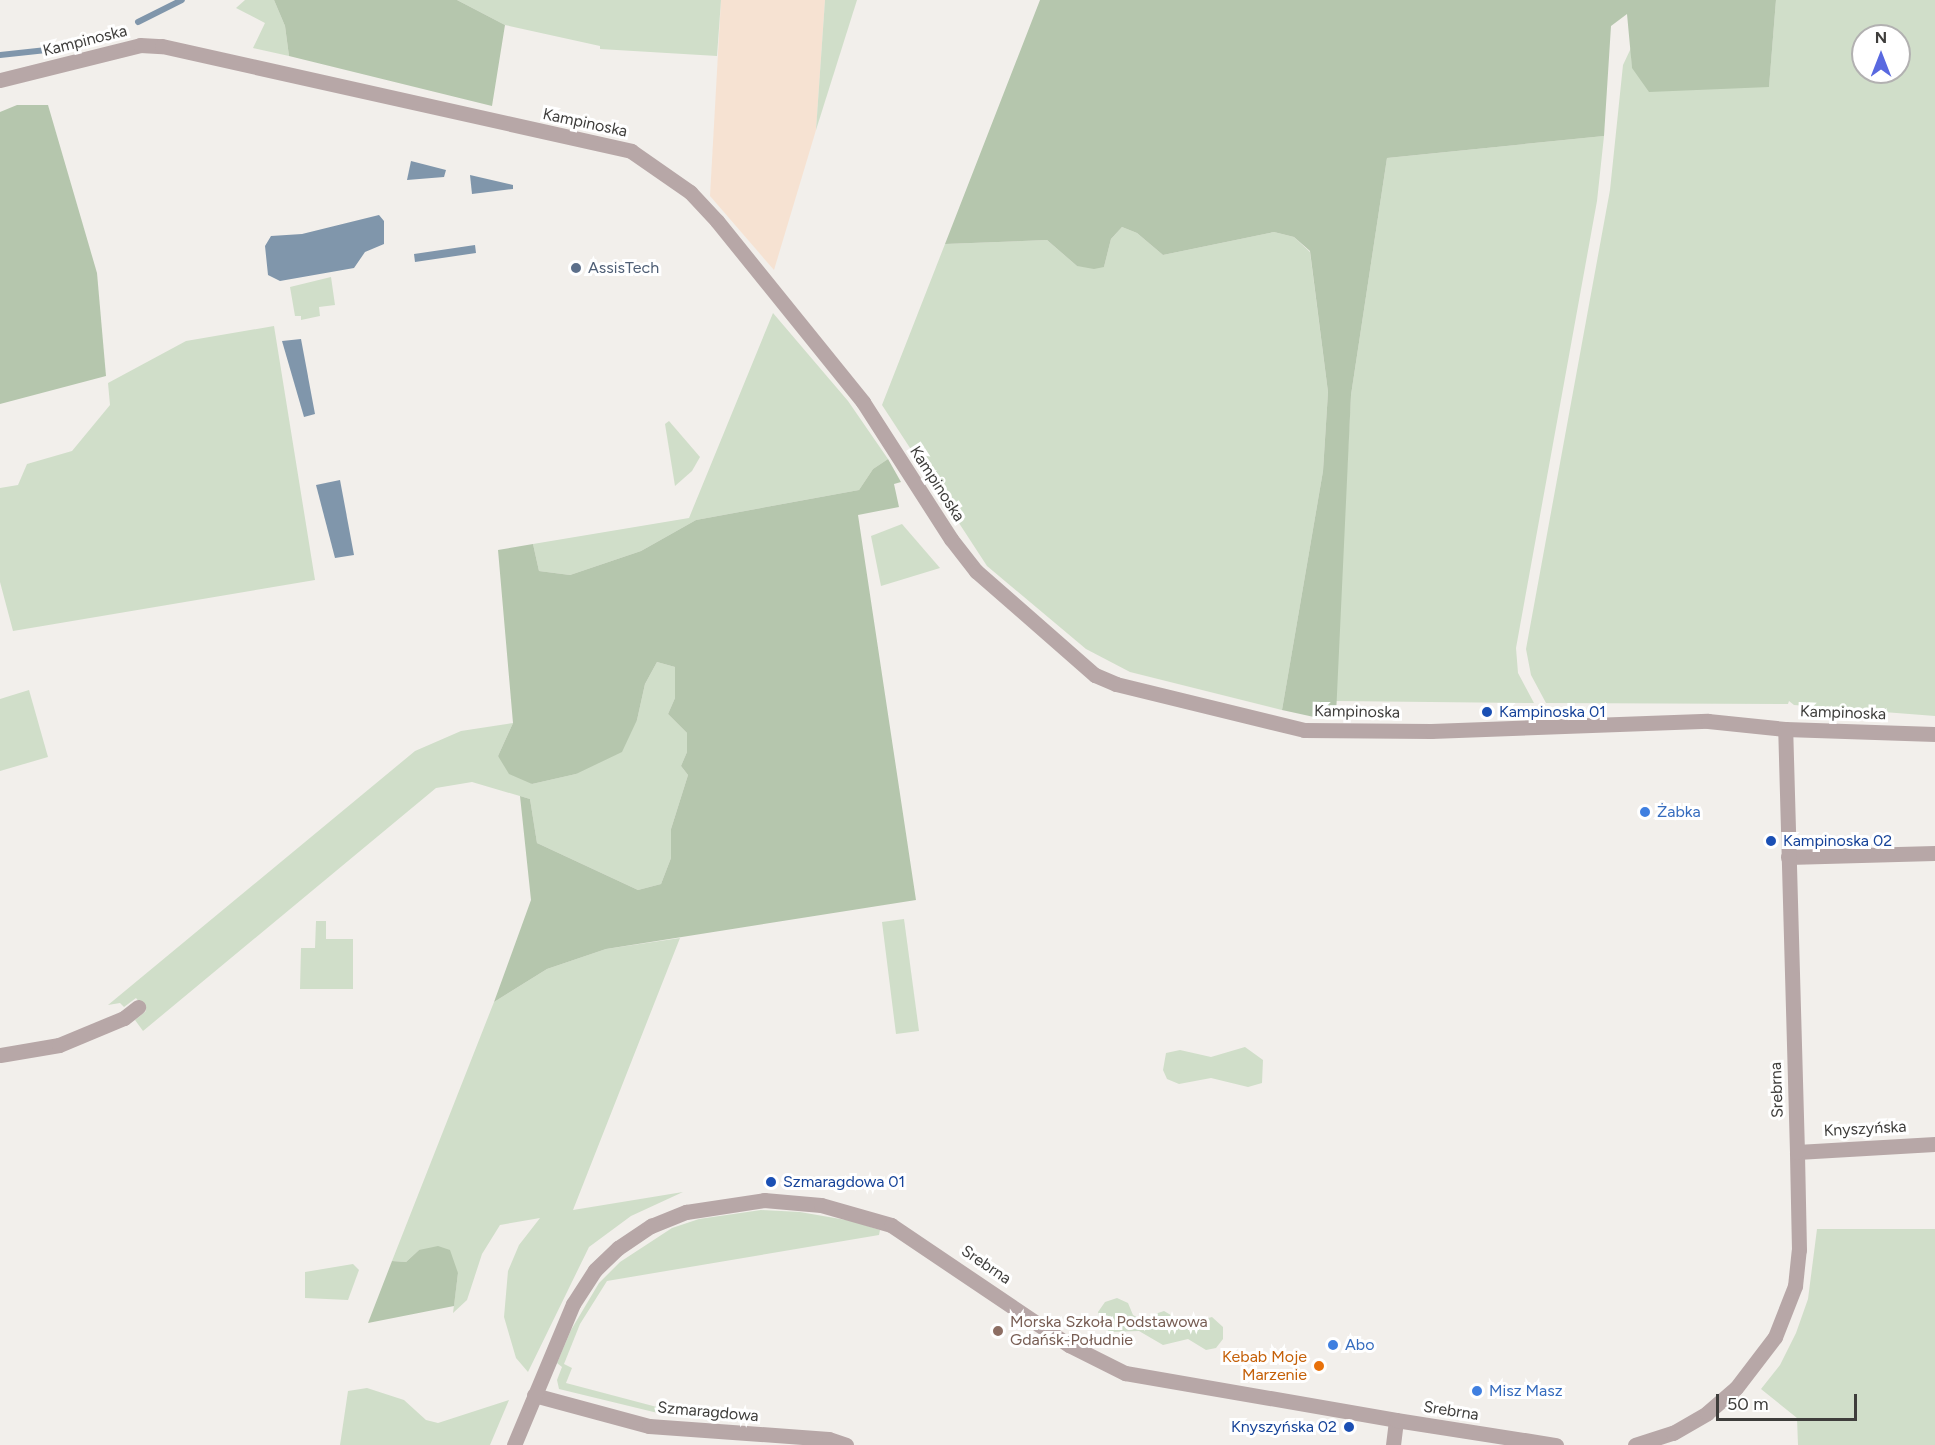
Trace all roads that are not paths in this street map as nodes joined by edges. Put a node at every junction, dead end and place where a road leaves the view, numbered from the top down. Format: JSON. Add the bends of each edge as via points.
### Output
{"nodes":[{"id":1,"x":0,"y":80,"type":"edge"},
{"id":2,"x":1785,"y":729,"type":"junction"},
{"id":3,"x":1935,"y":734,"type":"edge"},
{"id":4,"x":1935,"y":853,"type":"edge"},
{"id":5,"x":1788,"y":857,"type":"junction"},
{"id":6,"x":138,"y":1007,"type":"dead end"},
{"id":7,"x":0,"y":1055,"type":"edge"},
{"id":8,"x":1935,"y":1144,"type":"edge"},
{"id":9,"x":1797,"y":1152,"type":"junction"},
{"id":10,"x":534,"y":1395,"type":"junction"},
{"id":11,"x":1396,"y":1420,"type":"junction"},
{"id":12,"x":514,"y":1445,"type":"edge"},
{"id":13,"x":846,"y":1445,"type":"edge"},
{"id":14,"x":1393,"y":1445,"type":"edge"},
{"id":15,"x":1554,"y":1445,"type":"edge"},
{"id":16,"x":1635,"y":1445,"type":"edge"}],
"edges":[{"from":1,"to":2,"type":"street","name":"Kampinoska","via":[[140,45],[162,46],[599,141],[654,163],[690,192],[717,221],[863,402],[976,571],[1095,675],[1116,684],[1304,730],[1440,731],[1708,721]]},
{"from":2,"to":3,"type":"street","name":"Kampinoska"},
{"from":2,"to":5,"type":"street","name":"Srebrna"},
{"from":4,"to":5,"type":"street"},
{"from":5,"to":9,"type":"street","name":"Srebrna"},
{"from":6,"to":7,"type":"street","via":[[124,1018],[59,1045]]},
{"from":8,"to":9,"type":"street","name":"Knyszyńska"},
{"from":9,"to":16,"type":"street","name":"Srebrna","via":[[1799,1250],[1795,1286],[1775,1337],[1736,1388],[1707,1413],[1673,1433]]},
{"from":10,"to":11,"type":"street","name":"Srebrna","via":[[573,1304],[595,1270],[618,1248],[651,1226],[686,1212],[764,1200],[821,1205],[891,1225],[1069,1345],[1125,1372]]},
{"from":10,"to":12,"type":"street","name":"Srebrna"},
{"from":10,"to":13,"type":"street","name":"Szmaragdowa","via":[[649,1426],[829,1439]]},
{"from":11,"to":14,"type":"street"},
{"from":11,"to":15,"type":"street","name":"Srebrna"}]}
